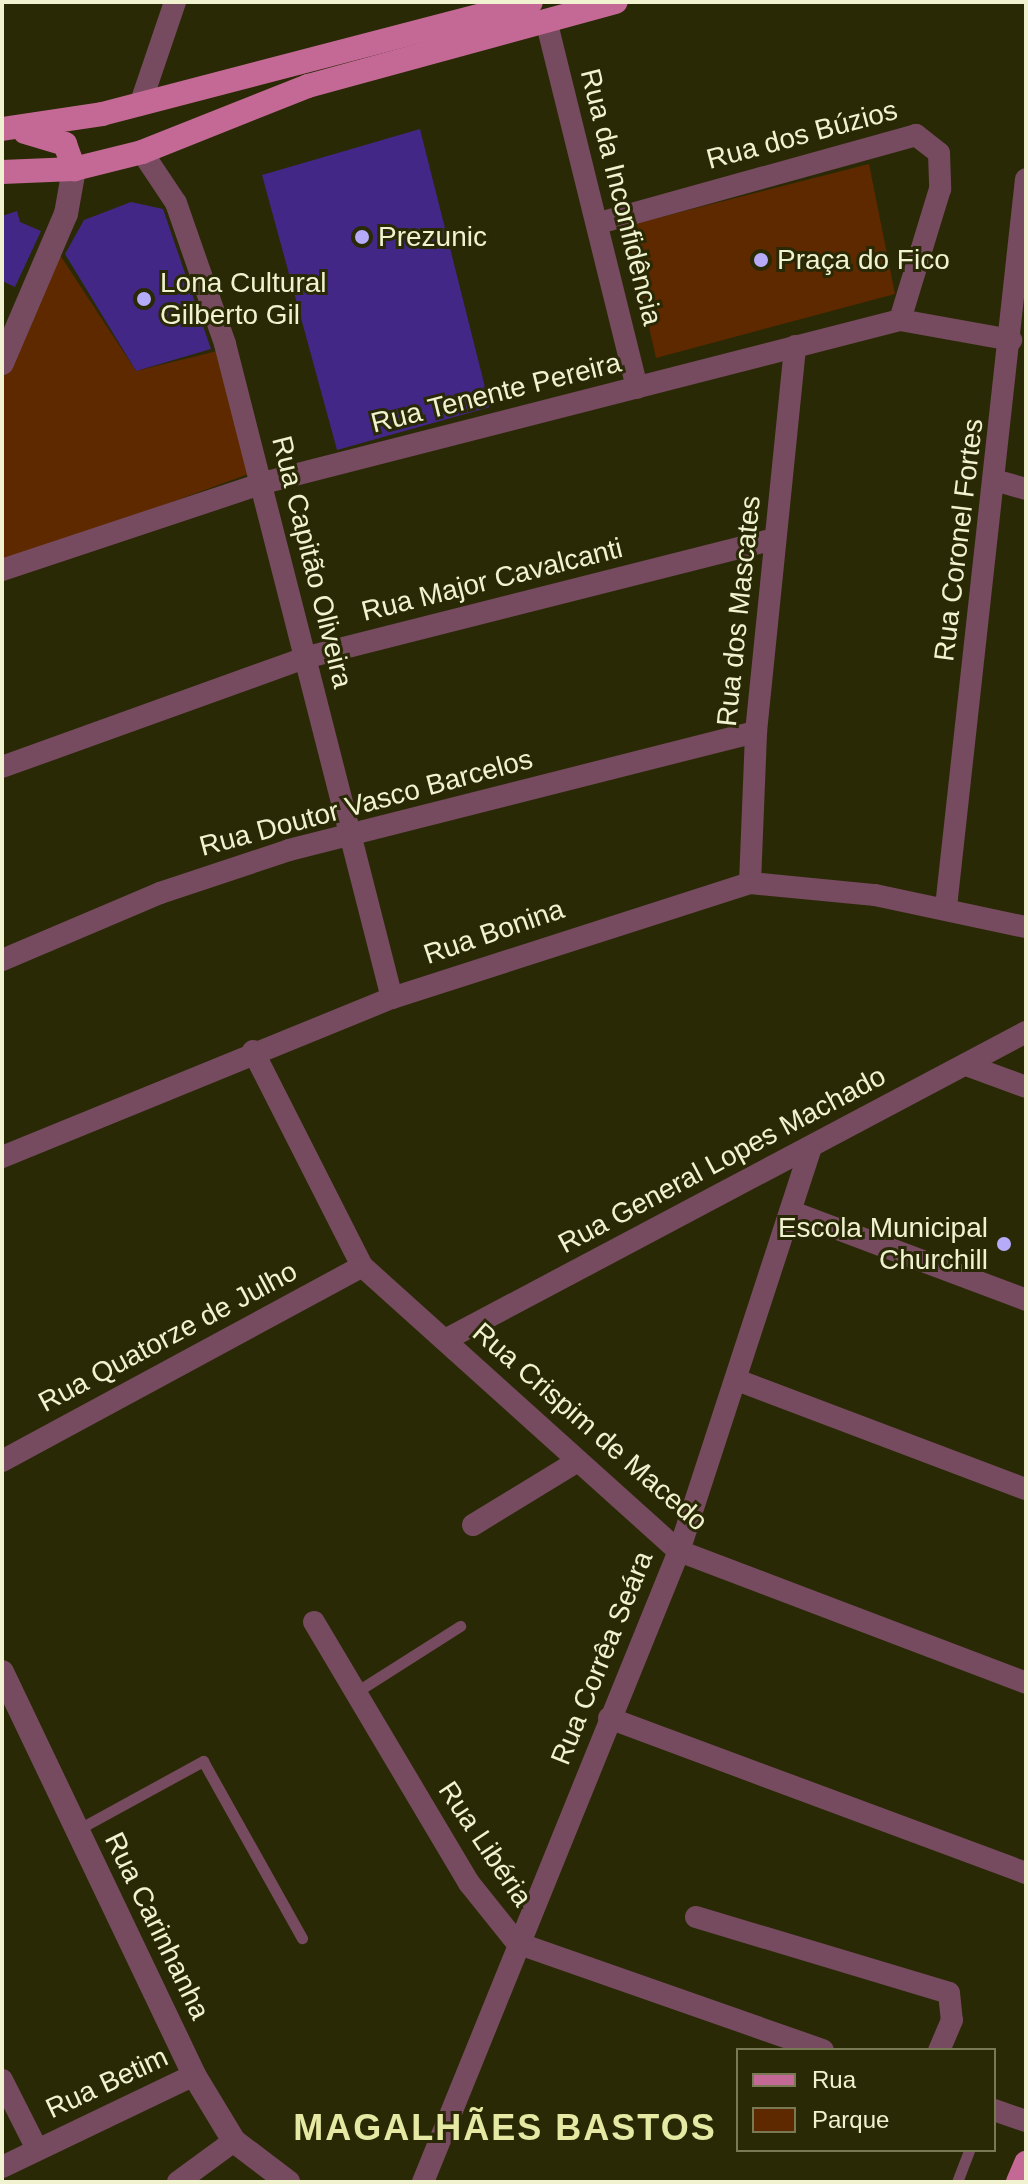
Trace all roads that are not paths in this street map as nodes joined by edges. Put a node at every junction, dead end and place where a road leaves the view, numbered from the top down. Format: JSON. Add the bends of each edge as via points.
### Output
{"nodes":[{"id":1,"x":175,"y":2,"type":"edge"},
{"id":2,"x":616,"y":2,"type":"edge"},
{"id":3,"x":539,"y":11,"type":"edge"},
{"id":4,"x":140,"y":105,"type":"junction"},
{"id":5,"x":2,"y":130,"type":"edge"},
{"id":6,"x":142,"y":152,"type":"junction"},
{"id":7,"x":74,"y":169,"type":"junction"},
{"id":8,"x":2,"y":172,"type":"edge"},
{"id":9,"x":1026,"y":179,"type":"edge"},
{"id":10,"x":599,"y":223,"type":"junction"},
{"id":11,"x":900,"y":320,"type":"junction"},
{"id":12,"x":1011,"y":340,"type":"junction"},
{"id":13,"x":795,"y":346,"type":"junction"},
{"id":14,"x":2,"y":363,"type":"edge"},
{"id":15,"x":637,"y":388,"type":"junction"},
{"id":16,"x":998,"y":481,"type":"junction"},
{"id":17,"x":263,"y":483,"type":"junction"},
{"id":18,"x":1026,"y":489,"type":"edge"},
{"id":19,"x":774,"y":539,"type":"junction"},
{"id":20,"x":2,"y":570,"type":"edge"},
{"id":21,"x":304,"y":658,"type":"junction"},
{"id":22,"x":756,"y":732,"type":"junction"},
{"id":23,"x":2,"y":767,"type":"edge"},
{"id":24,"x":348,"y":835,"type":"junction"},
{"id":25,"x":750,"y":883,"type":"junction"},
{"id":26,"x":946,"y":907,"type":"junction"},
{"id":27,"x":1026,"y":927,"type":"edge"},
{"id":28,"x":2,"y":960,"type":"edge"},
{"id":29,"x":392,"y":998,"type":"junction"},
{"id":30,"x":1026,"y":1032,"type":"edge"},
{"id":31,"x":253,"y":1051,"type":"junction"},
{"id":32,"x":966,"y":1065,"type":"junction"},
{"id":33,"x":1026,"y":1087,"type":"edge"},
{"id":34,"x":811,"y":1148,"type":"junction"},
{"id":35,"x":2,"y":1157,"type":"edge"},
{"id":36,"x":795,"y":1213,"type":"junction"},
{"id":37,"x":362,"y":1266,"type":"junction"},
{"id":38,"x":1026,"y":1300,"type":"edge"},
{"id":39,"x":445,"y":1340,"type":"junction"},
{"id":40,"x":737,"y":1380,"type":"junction"},
{"id":41,"x":2,"y":1461,"type":"edge"},
{"id":42,"x":578,"y":1461,"type":"junction"},
{"id":43,"x":1026,"y":1489,"type":"edge"},
{"id":44,"x":473,"y":1525,"type":"dead end"},
{"id":45,"x":679,"y":1551,"type":"junction"},
{"id":46,"x":314,"y":1622,"type":"dead end"},
{"id":47,"x":460,"y":1626,"type":"dead end"},
{"id":48,"x":2,"y":1672,"type":"edge"},
{"id":49,"x":1026,"y":1683,"type":"edge"},
{"id":50,"x":353,"y":1694,"type":"junction"},
{"id":51,"x":609,"y":1718,"type":"junction"},
{"id":52,"x":77,"y":1830,"type":"junction"},
{"id":53,"x":1026,"y":1873,"type":"edge"},
{"id":54,"x":696,"y":1917,"type":"dead end"},
{"id":55,"x":302,"y":1938,"type":"dead end"},
{"id":56,"x":517,"y":1943,"type":"junction"},
{"id":57,"x":817,"y":2048,"type":"edge"},
{"id":58,"x":940,"y":2048,"type":"edge"},
{"id":59,"x":194,"y":2075,"type":"junction"},
{"id":60,"x":2,"y":2080,"type":"edge"},
{"id":61,"x":996,"y":2111,"type":"edge"},
{"id":62,"x":1026,"y":2121,"type":"edge"},
{"id":63,"x":234,"y":2141,"type":"junction"},
{"id":64,"x":37,"y":2149,"type":"junction"},
{"id":65,"x":968,"y":2152,"type":"edge"},
{"id":66,"x":1026,"y":2163,"type":"edge"},
{"id":67,"x":2,"y":2167,"type":"edge"},
{"id":68,"x":178,"y":2182,"type":"edge"},
{"id":69,"x":288,"y":2182,"type":"edge"},
{"id":70,"x":423,"y":2182,"type":"edge"},
{"id":71,"x":957,"y":2182,"type":"edge"},
{"id":72,"x":1018,"y":2182,"type":"edge"}],
"edges":[{"from":1,"to":4,"type":"street"},
{"from":2,"to":3,"type":"main road"},
{"from":3,"to":4,"type":"main road"},
{"from":3,"to":6,"type":"main road","via":[[308,86]]},
{"from":3,"to":10,"type":"street","name":"Rua da Inconfidência"},
{"from":4,"to":5,"type":"main road"},
{"from":5,"to":7,"type":"main road","via":[[54,137]]},
{"from":6,"to":7,"type":"main road"},
{"from":6,"to":17,"type":"street","name":"Rua Capitão Oliveira","via":[[176,203],[204,272]]},
{"from":7,"to":8,"type":"main road"},
{"from":7,"to":14,"type":"street","via":[[66,214]]},
{"from":9,"to":12,"type":"street","name":"Rua Coronel Fortes"},
{"from":10,"to":11,"type":"street","name":"Rua dos Búzios","via":[[874,141],[926,138],[939,153],[940,189]]},
{"from":10,"to":15,"type":"street","name":"Rua da Inconfidência"},
{"from":11,"to":12,"type":"street","name":"Rua Tenente Pereira"},
{"from":11,"to":13,"type":"street","name":"Rua Tenente Pereira"},
{"from":12,"to":16,"type":"street","name":"Rua Coronel Fortes"},
{"from":13,"to":15,"type":"street","name":"Rua Tenente Pereira"},
{"from":13,"to":19,"type":"street","name":"Rua dos Mascates"},
{"from":15,"to":17,"type":"street","name":"Rua Tenente Pereira"},
{"from":16,"to":18,"type":"street"},
{"from":16,"to":26,"type":"street","name":"Rua Coronel Fortes"},
{"from":17,"to":20,"type":"street","name":"Rua Tenente Pereira"},
{"from":17,"to":21,"type":"street","name":"Rua Capitão Oliveira"},
{"from":19,"to":21,"type":"street","name":"Rua Major Cavalcanti"},
{"from":19,"to":22,"type":"street","name":"Rua dos Mascates"},
{"from":21,"to":23,"type":"street","name":"Rua Major Cavalcanti"},
{"from":21,"to":24,"type":"street","name":"Rua Capitão Oliveira"},
{"from":22,"to":24,"type":"street","name":"Rua Doutor Vasco Barcelos"},
{"from":22,"to":25,"type":"street","name":"Rua dos Mascates"},
{"from":24,"to":28,"type":"street","name":"Rua Doutor Vasco Barcelos","via":[[160,893]]},
{"from":24,"to":29,"type":"street","name":"Rua Capitão Oliveira"},
{"from":25,"to":26,"type":"street","name":"Rua Bonina"},
{"from":25,"to":29,"type":"street","name":"Rua Bonina"},
{"from":26,"to":27,"type":"street","name":"Rua Bonina"},
{"from":29,"to":31,"type":"street","name":"Rua Bonina"},
{"from":30,"to":32,"type":"street","name":"Rua General Lopes Machado"},
{"from":31,"to":35,"type":"street","name":"Rua Bonina"},
{"from":31,"to":37,"type":"street","name":"Rua Crispim de Macedo"},
{"from":32,"to":33,"type":"street"},
{"from":32,"to":34,"type":"street","name":"Rua General Lopes Machado"},
{"from":34,"to":36,"type":"street","name":"Rua Corrêa Seára"},
{"from":34,"to":39,"type":"street","name":"Rua General Lopes Machado"},
{"from":36,"to":38,"type":"street"},
{"from":36,"to":40,"type":"street","name":"Rua Corrêa Seára"},
{"from":37,"to":39,"type":"street","name":"Rua Crispim de Macedo"},
{"from":37,"to":41,"type":"street","name":"Rua Quatorze de Julho"},
{"from":39,"to":42,"type":"street","name":"Rua Crispim de Macedo"},
{"from":40,"to":43,"type":"street"},
{"from":40,"to":45,"type":"street","name":"Rua Corrêa Seára"},
{"from":42,"to":44,"type":"street"},
{"from":42,"to":45,"type":"street","name":"Rua Crispim de Macedo"},
{"from":45,"to":49,"type":"street","name":"Rua Crispim de Macedo"},
{"from":45,"to":51,"type":"street","name":"Rua Corrêa Seára"},
{"from":46,"to":50,"type":"street","name":"Rua Libéria"},
{"from":47,"to":50,"type":"lane"},
{"from":48,"to":52,"type":"street","name":"Rua Carinhanha"},
{"from":50,"to":56,"type":"street","name":"Rua Libéria","via":[[469,1883]]},
{"from":51,"to":53,"type":"street"},
{"from":51,"to":56,"type":"street","name":"Rua Corrêa Seára"},
{"from":52,"to":55,"type":"lane","via":[[203,1761]]},
{"from":52,"to":59,"type":"street","name":"Rua Carinhanha"},
{"from":54,"to":58,"type":"street","via":[[949,1993],[952,2020]]},
{"from":56,"to":57,"type":"street","name":"Rua Libéria"},
{"from":56,"to":70,"type":"street","name":"Rua Corrêa Seára"},
{"from":59,"to":63,"type":"street","name":"Rua Carinhanha"},
{"from":59,"to":64,"type":"street","name":"Rua Betim"},
{"from":60,"to":64,"type":"street"},
{"from":61,"to":62,"type":"street"},
{"from":63,"to":68,"type":"street"},
{"from":63,"to":69,"type":"street","name":"Rua Carinhanha"},
{"from":64,"to":67,"type":"street","name":"Rua Betim"},
{"from":65,"to":71,"type":"lane"},
{"from":66,"to":72,"type":"main road"}]}
